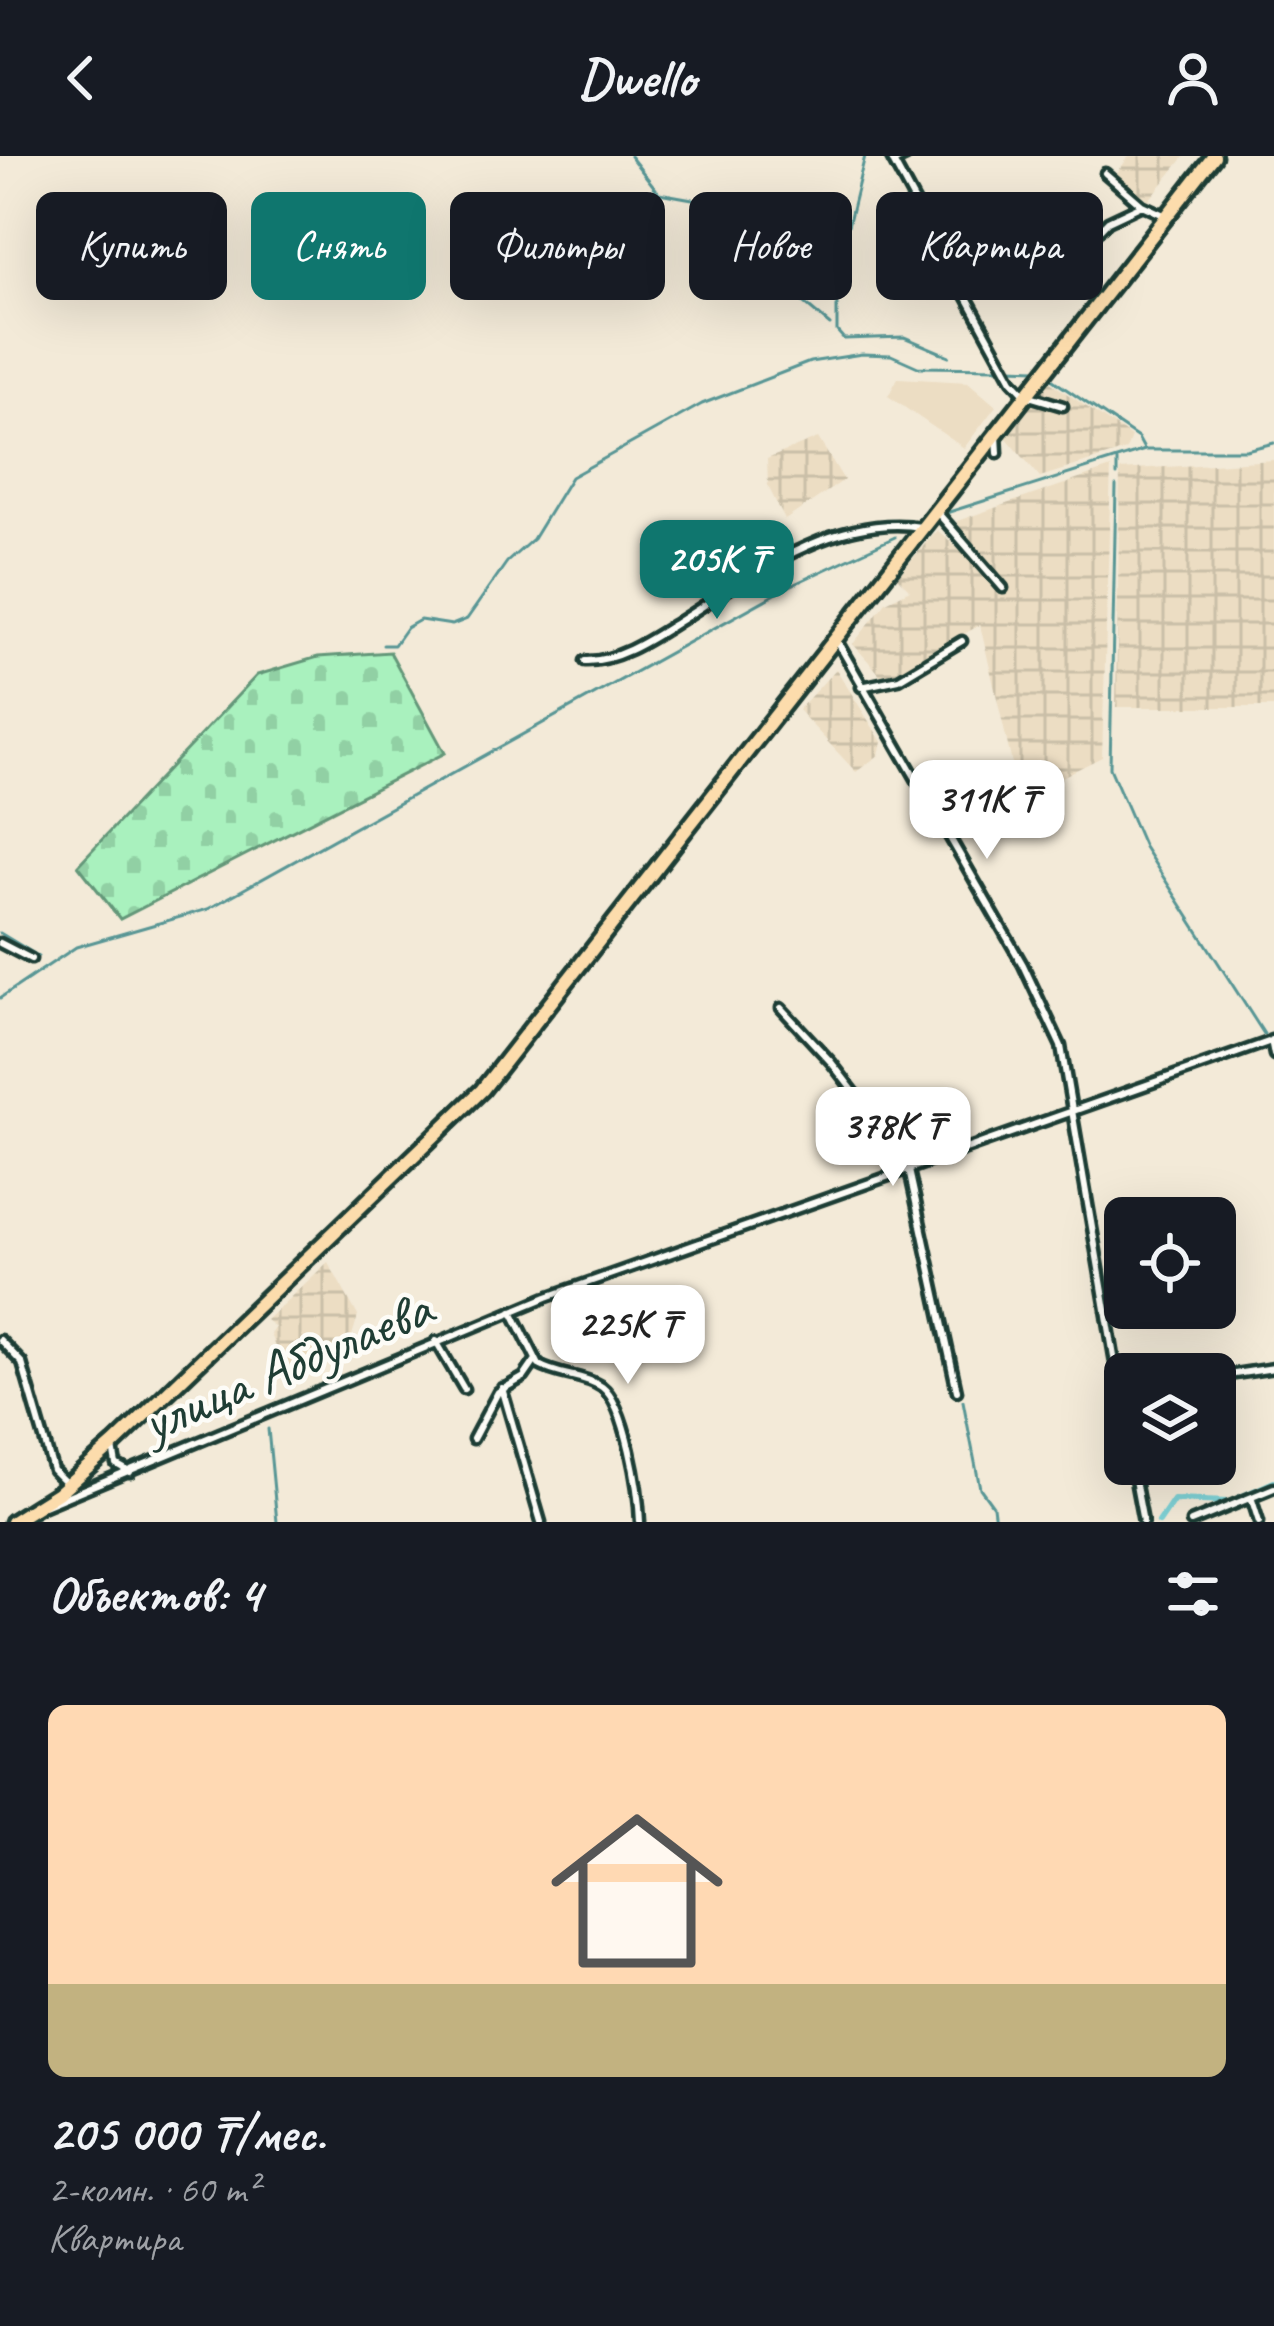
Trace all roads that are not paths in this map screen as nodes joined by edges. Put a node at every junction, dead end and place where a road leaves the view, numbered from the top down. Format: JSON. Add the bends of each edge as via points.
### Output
{"nodes":[{"id":1,"x":906,"y":156,"type":"edge"},
{"id":2,"x":1214,"y":156,"type":"edge"},
{"id":3,"x":891,"y":159,"type":"edge"},
{"id":4,"x":1106,"y":173,"type":"dead end"},
{"id":5,"x":1142,"y":205,"type":"junction"},
{"id":6,"x":1166,"y":216,"type":"junction"},
{"id":7,"x":1103,"y":226,"type":"edge"},
{"id":8,"x":1025,"y":395,"type":"junction"},
{"id":9,"x":1063,"y":406,"type":"dead end"},
{"id":10,"x":997,"y":431,"type":"junction"},
{"id":11,"x":998,"y":452,"type":"dead end"},
{"id":12,"x":934,"y":510,"type":"junction"},
{"id":13,"x":960,"y":523,"type":"dead end"},
{"id":14,"x":950,"y":524,"type":"junction"},
{"id":15,"x":921,"y":526,"type":"junction"},
{"id":16,"x":1003,"y":588,"type":"dead end"},
{"id":17,"x":836,"y":637,"type":"junction"},
{"id":18,"x":962,"y":641,"type":"dead end"},
{"id":19,"x":585,"y":661,"type":"dead end"},
{"id":20,"x":861,"y":688,"type":"junction"},
{"id":21,"x":0,"y":943,"type":"edge"},
{"id":22,"x":31,"y":959,"type":"dead end"},
{"id":23,"x":781,"y":1008,"type":"dead end"},
{"id":24,"x":1273,"y":1040,"type":"edge"},
{"id":25,"x":1274,"y":1055,"type":"edge"},
{"id":26,"x":1076,"y":1110,"type":"junction"},
{"id":27,"x":909,"y":1168,"type":"junction"},
{"id":28,"x":512,"y":1311,"type":"junction"},
{"id":29,"x":0,"y":1340,"type":"edge"},
{"id":30,"x":436,"y":1340,"type":"junction"},
{"id":31,"x":1113,"y":1353,"type":"edge"},
{"id":32,"x":535,"y":1361,"type":"junction"},
{"id":33,"x":1274,"y":1368,"type":"edge"},
{"id":34,"x":1236,"y":1374,"type":"edge"},
{"id":35,"x":502,"y":1388,"type":"junction"},
{"id":36,"x":464,"y":1389,"type":"dead end"},
{"id":37,"x":957,"y":1390,"type":"dead end"},
{"id":38,"x":473,"y":1439,"type":"dead end"},
{"id":39,"x":114,"y":1444,"type":"junction"},
{"id":40,"x":133,"y":1472,"type":"junction"},
{"id":41,"x":1136,"y":1485,"type":"edge"},
{"id":42,"x":1274,"y":1488,"type":"edge"},
{"id":43,"x":72,"y":1491,"type":"junction"},
{"id":44,"x":1252,"y":1500,"type":"junction"},
{"id":45,"x":12,"y":1522,"type":"edge"},
{"id":46,"x":541,"y":1522,"type":"edge"},
{"id":47,"x":640,"y":1522,"type":"edge"},
{"id":48,"x":1143,"y":1522,"type":"edge"},
{"id":49,"x":1191,"y":1522,"type":"edge"},
{"id":50,"x":1259,"y":1522,"type":"edge"}],
"edges":[{"from":1,"to":3,"type":"street"},
{"from":2,"to":6,"type":"highway"},
{"from":3,"to":8,"type":"street"},
{"from":4,"to":5,"type":"street"},
{"from":5,"to":6,"type":"street"},
{"from":5,"to":7,"type":"street"},
{"from":6,"to":8,"type":"highway"},
{"from":8,"to":9,"type":"street"},
{"from":8,"to":10,"type":"highway"},
{"from":10,"to":11,"type":"street"},
{"from":10,"to":12,"type":"highway"},
{"from":12,"to":14,"type":"street"},
{"from":12,"to":15,"type":"highway"},
{"from":13,"to":14,"type":"street"},
{"from":14,"to":16,"type":"street"},
{"from":15,"to":17,"type":"highway"},
{"from":15,"to":19,"type":"street","via":[[835,531],[646,642]]},
{"from":17,"to":20,"type":"street"},
{"from":17,"to":39,"type":"highway","via":[[482,1090]]},
{"from":18,"to":20,"type":"street","via":[[899,679]]},
{"from":20,"to":26,"type":"street","via":[[1023,965],[1061,1046]]},
{"from":21,"to":22,"type":"street"},
{"from":23,"to":27,"type":"street"},
{"from":24,"to":25,"type":"street"},
{"from":24,"to":26,"type":"street","name":"улица Абдулаева"},
{"from":26,"to":27,"type":"street","name":"улица Абдулаева"},
{"from":26,"to":31,"type":"street"},
{"from":27,"to":28,"type":"street","name":"улица Абдулаева"},
{"from":27,"to":37,"type":"street"},
{"from":28,"to":30,"type":"street","name":"улица Абдулаева"},
{"from":28,"to":32,"type":"street"},
{"from":29,"to":43,"type":"street","via":[[22,1363],[53,1470]]},
{"from":30,"to":36,"type":"street"},
{"from":30,"to":40,"type":"street","name":"улица Абдулаева"},
{"from":32,"to":35,"type":"street"},
{"from":32,"to":47,"type":"street","via":[[609,1396],[638,1484]]},
{"from":33,"to":34,"type":"street"},
{"from":35,"to":38,"type":"street"},
{"from":35,"to":46,"type":"street"},
{"from":39,"to":40,"type":"street","via":[[116,1464]]},
{"from":39,"to":43,"type":"highway"},
{"from":40,"to":43,"type":"street","name":"улица Абдулаева"},
{"from":41,"to":48,"type":"street"},
{"from":42,"to":44,"type":"street"},
{"from":43,"to":45,"type":"highway"},
{"from":44,"to":49,"type":"street"},
{"from":44,"to":50,"type":"street"}]}
